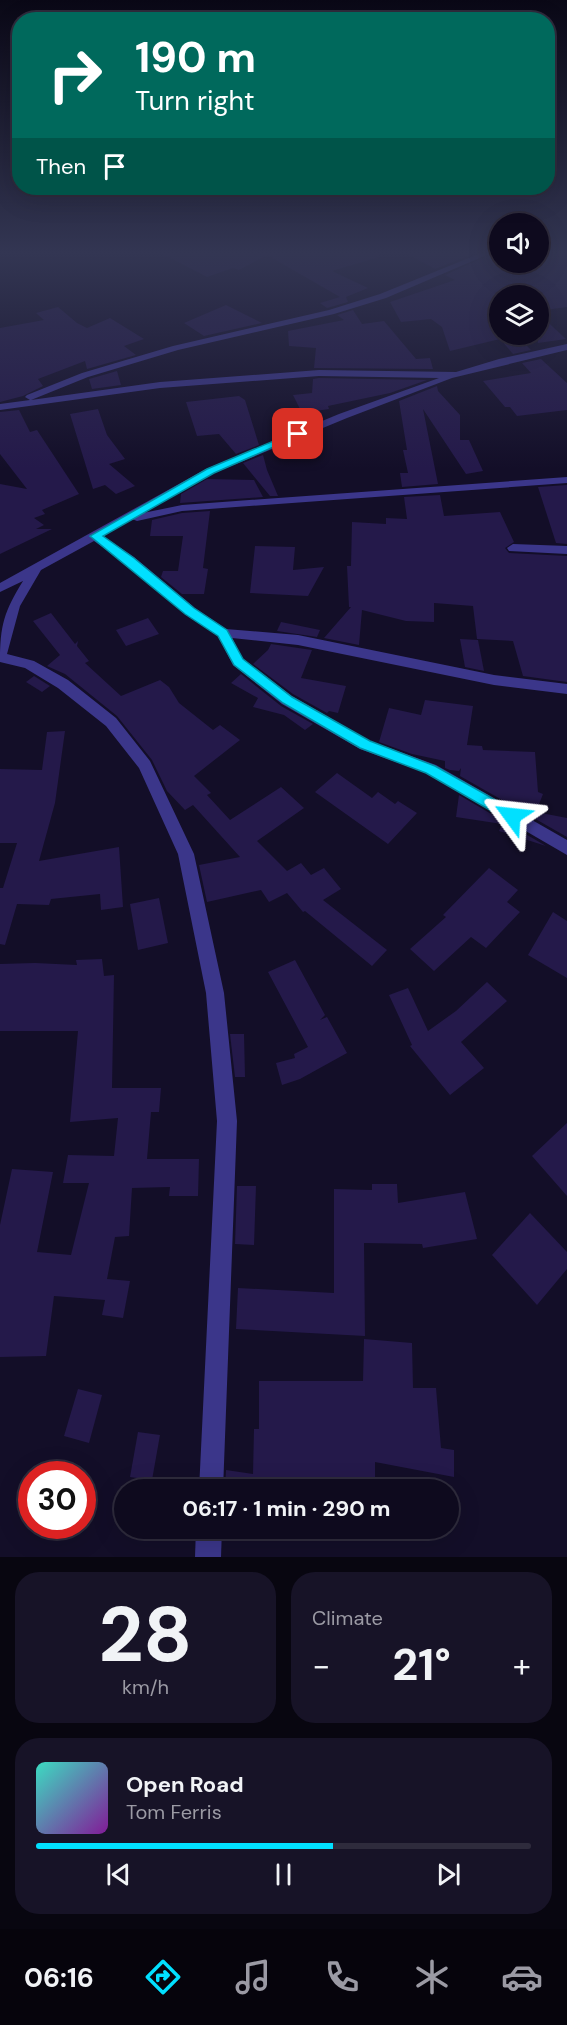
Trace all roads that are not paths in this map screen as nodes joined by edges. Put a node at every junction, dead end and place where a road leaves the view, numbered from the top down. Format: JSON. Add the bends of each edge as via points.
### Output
{"nodes":[{"id":1,"x":281,"y":324,"type":"edge"},
{"id":2,"x":567,"y":347,"type":"edge"},
{"id":3,"x":457,"y":375,"type":"junction"},
{"id":4,"x":4,"y":406,"type":"edge"},
{"id":5,"x":567,"y":480,"type":"edge"},
{"id":6,"x":119,"y":522,"type":"junction"},
{"id":7,"x":95,"y":536,"type":"junction"},
{"id":8,"x":513,"y":548,"type":"dead end"},
{"id":9,"x":567,"y":550,"type":"edge"},
{"id":10,"x":35,"y":570,"type":"junction"},
{"id":11,"x":0,"y":588,"type":"edge"},
{"id":12,"x":223,"y":633,"type":"junction"},
{"id":13,"x":0,"y":656,"type":"edge"},
{"id":14,"x":567,"y":689,"type":"edge"},
{"id":15,"x":567,"y":848,"type":"edge"},
{"id":16,"x":211,"y":1479,"type":"edge"},
{"id":17,"x":209,"y":1539,"type":"edge"},
{"id":18,"x":208,"y":1557,"type":"edge"}],
"edges":[{"from":1,"to":4,"type":"street","via":[[176,348],[85,375]]},
{"from":2,"to":3,"type":"street"},
{"from":3,"to":4,"type":"street","via":[[319,373],[160,386]]},
{"from":3,"to":6,"type":"street","via":[[343,416],[210,471]]},
{"from":5,"to":6,"type":"street","via":[[182,508]]},
{"from":6,"to":7,"type":"street"},
{"from":7,"to":10,"type":"street"},
{"from":7,"to":12,"type":"street"},
{"from":8,"to":9,"type":"street"},
{"from":10,"to":11,"type":"street"},
{"from":10,"to":13,"type":"street","via":[[14,606]]},
{"from":12,"to":14,"type":"street","via":[[298,640],[494,680]]},
{"from":12,"to":15,"type":"street","via":[[238,662],[287,700],[365,745],[431,770]]},
{"from":13,"to":16,"type":"street","via":[[29,664],[55,679],[111,722],[145,765],[186,854],[215,993],[227,1121]]},
{"from":17,"to":18,"type":"street"}]}
